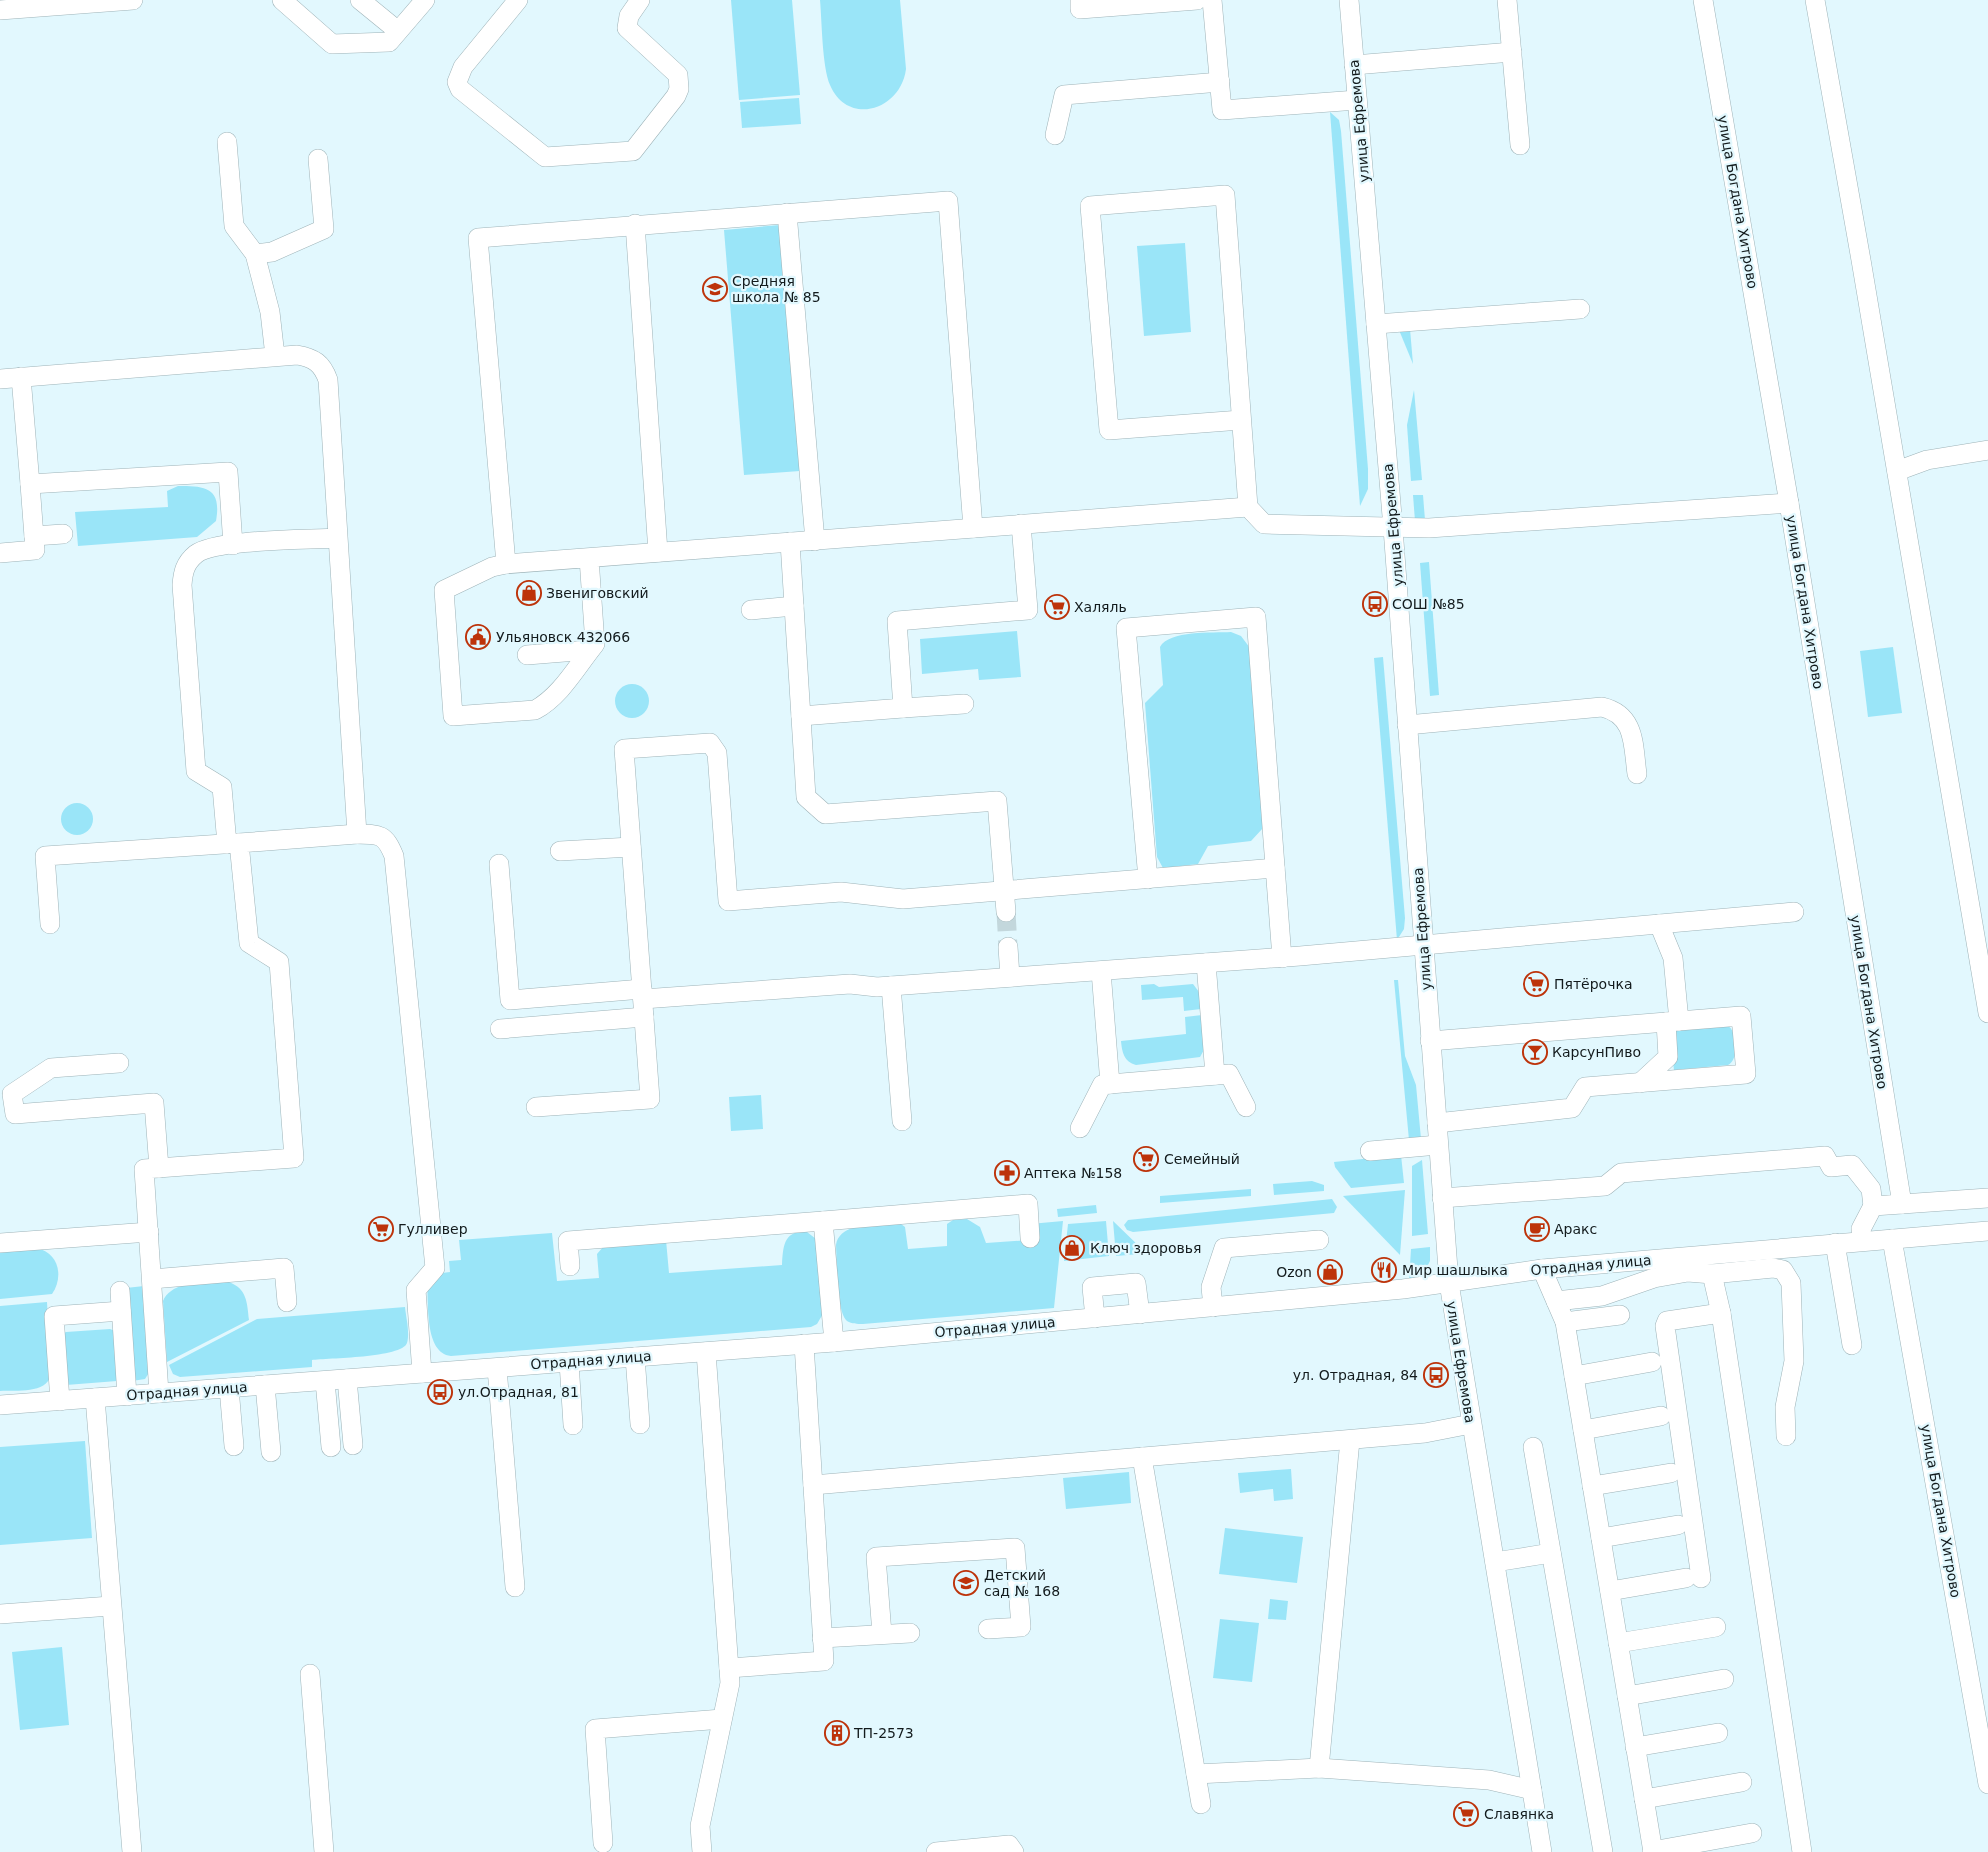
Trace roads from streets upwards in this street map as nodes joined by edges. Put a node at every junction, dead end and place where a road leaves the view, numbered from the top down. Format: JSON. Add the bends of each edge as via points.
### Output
{"nodes":[{"id":1,"x":133,"y":0,"type":"edge"},
{"id":2,"x":282,"y":0,"type":"edge"},
{"id":3,"x":360,"y":0,"type":"edge"},
{"id":4,"x":425,"y":0,"type":"edge"},
{"id":5,"x":518,"y":0,"type":"edge"},
{"id":6,"x":640,"y":0,"type":"edge"},
{"id":7,"x":1080,"y":0,"type":"edge"},
{"id":8,"x":1197,"y":0,"type":"edge"},
{"id":9,"x":1212,"y":0,"type":"edge"},
{"id":10,"x":1348,"y":0,"type":"edge"},
{"id":11,"x":1507,"y":0,"type":"edge"},
{"id":12,"x":1703,"y":0,"type":"edge"},
{"id":13,"x":1815,"y":0,"type":"edge"},
{"id":14,"x":0,"y":10,"type":"edge"},
{"id":15,"x":398,"y":32,"type":"junction"},
{"id":16,"x":1512,"y":52,"type":"junction"},
{"id":17,"x":1354,"y":65,"type":"junction"},
{"id":18,"x":1220,"y":82,"type":"junction"},
{"id":19,"x":1356,"y":100,"type":"junction"},
{"id":20,"x":1055,"y":135,"type":"dead end"},
{"id":21,"x":227,"y":142,"type":"dead end"},
{"id":22,"x":1520,"y":145,"type":"dead end"},
{"id":23,"x":318,"y":160,"type":"dead end"},
{"id":24,"x":787,"y":213,"type":"junction"},
{"id":25,"x":635,"y":224,"type":"junction"},
{"id":26,"x":255,"y":254,"type":"junction"},
{"id":27,"x":1580,"y":309,"type":"dead end"},
{"id":28,"x":1376,"y":324,"type":"junction"},
{"id":29,"x":275,"y":356,"type":"junction"},
{"id":30,"x":21,"y":377,"type":"junction"},
{"id":31,"x":0,"y":379,"type":"edge"},
{"id":32,"x":1241,"y":420,"type":"junction"},
{"id":33,"x":1988,"y":450,"type":"edge"},
{"id":34,"x":1897,"y":471,"type":"junction"},
{"id":35,"x":30,"y":484,"type":"junction"},
{"id":36,"x":1788,"y":503,"type":"junction"},
{"id":37,"x":1248,"y":507,"type":"junction"},
{"id":38,"x":1021,"y":524,"type":"junction"},
{"id":39,"x":973,"y":528,"type":"junction"},
{"id":40,"x":1393,"y":528,"type":"junction"},
{"id":41,"x":63,"y":534,"type":"dead end"},
{"id":42,"x":34,"y":536,"type":"junction"},
{"id":43,"x":337,"y":538,"type":"junction"},
{"id":44,"x":815,"y":540,"type":"junction"},
{"id":45,"x":790,"y":542,"type":"junction"},
{"id":46,"x":233,"y":545,"type":"junction"},
{"id":47,"x":658,"y":552,"type":"junction"},
{"id":48,"x":0,"y":553,"type":"edge"},
{"id":49,"x":589,"y":558,"type":"junction"},
{"id":50,"x":506,"y":564,"type":"junction"},
{"id":51,"x":794,"y":606,"type":"junction"},
{"id":52,"x":751,"y":610,"type":"dead end"},
{"id":53,"x":590,"y":650,"type":"junction"},
{"id":54,"x":527,"y":655,"type":"dead end"},
{"id":55,"x":964,"y":704,"type":"dead end"},
{"id":56,"x":903,"y":708,"type":"junction"},
{"id":57,"x":801,"y":716,"type":"junction"},
{"id":58,"x":1408,"y":725,"type":"junction"},
{"id":59,"x":1637,"y":774,"type":"dead end"},
{"id":60,"x":357,"y":834,"type":"junction"},
{"id":61,"x":233,"y":843,"type":"junction"},
{"id":62,"x":631,"y":847,"type":"junction"},
{"id":63,"x":560,"y":851,"type":"dead end"},
{"id":64,"x":499,"y":864,"type":"dead end"},
{"id":65,"x":1276,"y":868,"type":"junction"},
{"id":66,"x":1148,"y":879,"type":"junction"},
{"id":67,"x":1004,"y":890,"type":"junction"},
{"id":68,"x":1006,"y":912,"type":"tunnel mouth"},
{"id":69,"x":1794,"y":912,"type":"dead end"},
{"id":70,"x":50,"y":924,"type":"dead end"},
{"id":71,"x":1660,"y":924,"type":"junction"},
{"id":72,"x":1423,"y":946,"type":"junction"},
{"id":73,"x":1008,"y":947,"type":"tunnel mouth"},
{"id":74,"x":1282,"y":958,"type":"junction"},
{"id":75,"x":1206,"y":963,"type":"junction"},
{"id":76,"x":1101,"y":971,"type":"junction"},
{"id":77,"x":1010,"y":977,"type":"junction"},
{"id":78,"x":891,"y":986,"type":"junction"},
{"id":79,"x":642,"y":994,"type":"junction"},
{"id":80,"x":1988,"y":1013,"type":"edge"},
{"id":81,"x":644,"y":1017,"type":"junction"},
{"id":82,"x":1672,"y":1022,"type":"junction"},
{"id":83,"x":500,"y":1029,"type":"dead end"},
{"id":84,"x":1430,"y":1041,"type":"junction"},
{"id":85,"x":119,"y":1063,"type":"dead end"},
{"id":86,"x":1215,"y":1075,"type":"junction"},
{"id":87,"x":1640,"y":1083,"type":"junction"},
{"id":88,"x":1110,"y":1084,"type":"junction"},
{"id":89,"x":536,"y":1107,"type":"dead end"},
{"id":90,"x":1246,"y":1107,"type":"dead end"},
{"id":91,"x":902,"y":1121,"type":"dead end"},
{"id":92,"x":1437,"y":1123,"type":"junction"},
{"id":93,"x":1080,"y":1128,"type":"dead end"},
{"id":94,"x":1438,"y":1145,"type":"junction"},
{"id":95,"x":1370,"y":1151,"type":"dead end"},
{"id":96,"x":160,"y":1168,"type":"junction"},
{"id":97,"x":1442,"y":1198,"type":"junction"},
{"id":98,"x":1988,"y":1198,"type":"edge"},
{"id":99,"x":1902,"y":1204,"type":"junction"},
{"id":100,"x":1873,"y":1206,"type":"junction"},
{"id":101,"x":824,"y":1221,"type":"junction"},
{"id":102,"x":1988,"y":1231,"type":"edge"},
{"id":103,"x":149,"y":1232,"type":"junction"},
{"id":104,"x":1030,"y":1238,"type":"dead end"},
{"id":105,"x":1892,"y":1239,"type":"junction"},
{"id":106,"x":1320,"y":1240,"type":"dead end"},
{"id":107,"x":1862,"y":1241,"type":"junction"},
{"id":108,"x":0,"y":1243,"type":"edge"},
{"id":109,"x":1835,"y":1243,"type":"junction"},
{"id":110,"x":570,"y":1266,"type":"dead end"},
{"id":111,"x":1542,"y":1269,"type":"junction"},
{"id":112,"x":1712,"y":1274,"type":"junction"},
{"id":113,"x":152,"y":1279,"type":"junction"},
{"id":114,"x":1449,"y":1283,"type":"junction"},
{"id":115,"x":120,"y":1292,"type":"dead end"},
{"id":116,"x":1556,"y":1301,"type":"junction"},
{"id":117,"x":287,"y":1302,"type":"dead end"},
{"id":118,"x":1213,"y":1307,"type":"junction"},
{"id":119,"x":121,"y":1311,"type":"junction"},
{"id":120,"x":1721,"y":1313,"type":"junction"},
{"id":121,"x":1140,"y":1314,"type":"junction"},
{"id":122,"x":1620,"y":1315,"type":"dead end"},
{"id":123,"x":1095,"y":1318,"type":"junction"},
{"id":124,"x":1565,"y":1322,"type":"junction"},
{"id":125,"x":834,"y":1342,"type":"junction"},
{"id":126,"x":804,"y":1344,"type":"junction"},
{"id":127,"x":1852,"y":1345,"type":"dead end"},
{"id":128,"x":706,"y":1352,"type":"junction"},
{"id":129,"x":636,"y":1357,"type":"junction"},
{"id":130,"x":569,"y":1362,"type":"junction"},
{"id":131,"x":1652,"y":1362,"type":"dead end"},
{"id":132,"x":497,"y":1368,"type":"junction"},
{"id":133,"x":422,"y":1373,"type":"junction"},
{"id":134,"x":1574,"y":1376,"type":"junction"},
{"id":135,"x":347,"y":1379,"type":"junction"},
{"id":136,"x":325,"y":1381,"type":"junction"},
{"id":137,"x":265,"y":1385,"type":"junction"},
{"id":138,"x":229,"y":1388,"type":"junction"},
{"id":139,"x":159,"y":1393,"type":"junction"},
{"id":140,"x":127,"y":1396,"type":"junction"},
{"id":141,"x":95,"y":1398,"type":"junction"},
{"id":142,"x":60,"y":1401,"type":"junction"},
{"id":143,"x":0,"y":1405,"type":"edge"},
{"id":144,"x":1661,"y":1416,"type":"dead end"},
{"id":145,"x":640,"y":1424,"type":"dead end"},
{"id":146,"x":1471,"y":1424,"type":"junction"},
{"id":147,"x":573,"y":1425,"type":"dead end"},
{"id":148,"x":1583,"y":1430,"type":"junction"},
{"id":149,"x":1786,"y":1436,"type":"dead end"},
{"id":150,"x":1350,"y":1440,"type":"junction"},
{"id":151,"x":353,"y":1445,"type":"dead end"},
{"id":152,"x":234,"y":1446,"type":"dead end"},
{"id":153,"x":331,"y":1447,"type":"dead end"},
{"id":154,"x":1532,"y":1447,"type":"dead end"},
{"id":155,"x":271,"y":1452,"type":"dead end"},
{"id":156,"x":1142,"y":1457,"type":"junction"},
{"id":157,"x":1671,"y":1473,"type":"dead end"},
{"id":158,"x":813,"y":1485,"type":"junction"},
{"id":159,"x":1592,"y":1486,"type":"junction"},
{"id":160,"x":1678,"y":1525,"type":"dead end"},
{"id":161,"x":1601,"y":1538,"type":"junction"},
{"id":162,"x":1551,"y":1553,"type":"junction"},
{"id":163,"x":1495,"y":1562,"type":"junction"},
{"id":164,"x":515,"y":1587,"type":"dead end"},
{"id":165,"x":1610,"y":1591,"type":"junction"},
{"id":166,"x":111,"y":1606,"type":"junction"},
{"id":167,"x":0,"y":1614,"type":"edge"},
{"id":168,"x":1716,"y":1627,"type":"dead end"},
{"id":169,"x":988,"y":1629,"type":"dead end"},
{"id":170,"x":910,"y":1633,"type":"dead end"},
{"id":171,"x":882,"y":1634,"type":"junction"},
{"id":172,"x":822,"y":1638,"type":"junction"},
{"id":173,"x":1618,"y":1643,"type":"junction"},
{"id":174,"x":729,"y":1668,"type":"junction"},
{"id":175,"x":310,"y":1674,"type":"dead end"},
{"id":176,"x":1724,"y":1679,"type":"dead end"},
{"id":177,"x":1627,"y":1696,"type":"junction"},
{"id":178,"x":722,"y":1719,"type":"junction"},
{"id":179,"x":1718,"y":1733,"type":"dead end"},
{"id":180,"x":1635,"y":1747,"type":"junction"},
{"id":181,"x":1319,"y":1768,"type":"junction"},
{"id":182,"x":1196,"y":1774,"type":"junction"},
{"id":183,"x":1742,"y":1782,"type":"dead end"},
{"id":184,"x":1988,"y":1784,"type":"edge"},
{"id":185,"x":1532,"y":1790,"type":"junction"},
{"id":186,"x":1644,"y":1799,"type":"junction"},
{"id":187,"x":1201,"y":1804,"type":"dead end"},
{"id":188,"x":1752,"y":1833,"type":"dead end"},
{"id":189,"x":603,"y":1843,"type":"dead end"},
{"id":190,"x":1652,"y":1851,"type":"edge"},
{"id":191,"x":132,"y":1852,"type":"edge"},
{"id":192,"x":324,"y":1852,"type":"edge"},
{"id":193,"x":702,"y":1852,"type":"edge"},
{"id":194,"x":936,"y":1852,"type":"edge"},
{"id":195,"x":1014,"y":1852,"type":"edge"},
{"id":196,"x":1542,"y":1852,"type":"edge"},
{"id":197,"x":1603,"y":1852,"type":"edge"},
{"id":198,"x":1802,"y":1852,"type":"edge"}],
"edges":[{"from":1,"to":14,"type":"street"},
{"from":2,"to":15,"type":"street","via":[[332,44],[390,42]]},
{"from":3,"to":15,"type":"street"},
{"from":4,"to":15,"type":"street"},
{"from":5,"to":6,"type":"street","via":[[463,67],[457,82],[460,88],[544,157],[633,151],[676,96],[678,75],[627,28],[629,16]]},
{"from":7,"to":8,"type":"street","via":[[1080,9]]},
{"from":9,"to":18,"type":"street"},
{"from":10,"to":17,"type":"street","name":"улица Ефремова"},
{"from":11,"to":16,"type":"street"},
{"from":12,"to":36,"type":"street","name":"улица Богдана Хитрово"},
{"from":13,"to":34,"type":"street"},
{"from":16,"to":17,"type":"street"},
{"from":16,"to":22,"type":"street"},
{"from":17,"to":19,"type":"street","name":"улица Ефремова"},
{"from":18,"to":19,"type":"street","via":[[1222,110]]},
{"from":18,"to":20,"type":"street","via":[[1064,95]]},
{"from":19,"to":28,"type":"street","name":"улица Ефремова"},
{"from":21,"to":26,"type":"street","via":[[234,226]]},
{"from":23,"to":26,"type":"street","via":[[324,229],[272,252]]},
{"from":24,"to":25,"type":"street"},
{"from":24,"to":39,"type":"street","via":[[948,201]]},
{"from":24,"to":44,"type":"street"},
{"from":25,"to":47,"type":"street"},
{"from":25,"to":50,"type":"street","via":[[478,238]]},
{"from":26,"to":29,"type":"street","via":[[270,312]]},
{"from":27,"to":28,"type":"street"},
{"from":28,"to":40,"type":"street","name":"улица Ефремова"},
{"from":29,"to":30,"type":"street"},
{"from":29,"to":43,"type":"street","via":[[310,357],[317,361],[328,380]]},
{"from":30,"to":31,"type":"street"},
{"from":30,"to":35,"type":"street"},
{"from":32,"to":32,"type":"street","via":[[1225,195],[1090,206],[1109,430]]},
{"from":32,"to":37,"type":"street"},
{"from":33,"to":34,"type":"street","via":[[1927,460]]},
{"from":34,"to":80,"type":"street"},
{"from":35,"to":42,"type":"street"},
{"from":35,"to":46,"type":"street","via":[[228,472]]},
{"from":36,"to":40,"type":"street","via":[[1452,527]]},
{"from":36,"to":99,"type":"street","name":"улица Богдана Хитрово"},
{"from":37,"to":38,"type":"street"},
{"from":37,"to":40,"type":"street","via":[[1264,524]]},
{"from":38,"to":39,"type":"street"},
{"from":38,"to":56,"type":"street","via":[[1028,610],[896,621]]},
{"from":39,"to":44,"type":"street"},
{"from":40,"to":58,"type":"street","name":"улица Ефремова"},
{"from":41,"to":42,"type":"street"},
{"from":42,"to":48,"type":"street","via":[[35,550]]},
{"from":43,"to":46,"type":"street"},
{"from":43,"to":60,"type":"street"},
{"from":44,"to":45,"type":"street"},
{"from":45,"to":47,"type":"street"},
{"from":45,"to":51,"type":"street"},
{"from":46,"to":61,"type":"street","via":[[210,548],[196,554],[184,568],[182,585],[196,771],[222,787]]},
{"from":47,"to":49,"type":"street"},
{"from":49,"to":50,"type":"street"},
{"from":49,"to":53,"type":"street","via":[[595,644]]},
{"from":50,"to":53,"type":"street","via":[[492,567],[444,590],[453,716],[535,710],[545,705],[558,691]]},
{"from":51,"to":52,"type":"street"},
{"from":51,"to":57,"type":"street"},
{"from":53,"to":54,"type":"street"},
{"from":55,"to":56,"type":"street"},
{"from":56,"to":57,"type":"street"},
{"from":57,"to":67,"type":"street","via":[[806,798],[825,814],[998,801]]},
{"from":58,"to":59,"type":"street","via":[[1602,707],[1615,710],[1630,729]]},
{"from":58,"to":72,"type":"street","name":"улица Ефремова"},
{"from":60,"to":61,"type":"street"},
{"from":60,"to":133,"type":"street","via":[[377,834],[385,839],[394,856],[435,1268],[416,1290]]},
{"from":61,"to":70,"type":"street","via":[[45,856]]},
{"from":61,"to":96,"type":"street","via":[[249,943],[279,962],[294,1158]]},
{"from":62,"to":63,"type":"street"},
{"from":62,"to":67,"type":"street","via":[[624,749],[710,743],[716,753],[728,900],[841,892],[904,899]]},
{"from":62,"to":79,"type":"street"},
{"from":64,"to":79,"type":"street","via":[[510,1000]]},
{"from":65,"to":66,"type":"street"},
{"from":65,"to":66,"type":"street","via":[[1256,617],[1126,628]]},
{"from":65,"to":74,"type":"street"},
{"from":66,"to":67,"type":"street"},
{"from":67,"to":68,"type":"street"},
{"from":69,"to":71,"type":"street"},
{"from":71,"to":72,"type":"street"},
{"from":71,"to":82,"type":"street","via":[[1673,958]]},
{"from":72,"to":74,"type":"street"},
{"from":72,"to":84,"type":"street","name":"улица Ефремова"},
{"from":73,"to":77,"type":"street"},
{"from":74,"to":75,"type":"street"},
{"from":75,"to":76,"type":"street"},
{"from":75,"to":86,"type":"street"},
{"from":76,"to":77,"type":"street"},
{"from":76,"to":88,"type":"street"},
{"from":77,"to":78,"type":"street"},
{"from":78,"to":79,"type":"street","via":[[850,984]]},
{"from":78,"to":91,"type":"street"},
{"from":79,"to":81,"type":"street"},
{"from":81,"to":83,"type":"street"},
{"from":81,"to":89,"type":"street","via":[[650,1099]]},
{"from":82,"to":84,"type":"street"},
{"from":82,"to":87,"type":"street","via":[[1668,1056]]},
{"from":82,"to":87,"type":"street","via":[[1741,1016],[1746,1074]]},
{"from":84,"to":92,"type":"street","name":"улица Ефремова"},
{"from":85,"to":96,"type":"street","via":[[51,1068],[12,1094],[15,1114],[154,1103]]},
{"from":86,"to":88,"type":"street"},
{"from":86,"to":90,"type":"street","via":[[1229,1074]]},
{"from":87,"to":92,"type":"street","via":[[1585,1087],[1572,1108]]},
{"from":88,"to":93,"type":"street","via":[[1102,1085]]},
{"from":92,"to":94,"type":"street","name":"улица Ефремова"},
{"from":94,"to":95,"type":"street"},
{"from":94,"to":97,"type":"street","name":"улица Ефремова"},
{"from":96,"to":103,"type":"street","via":[[144,1169]]},
{"from":97,"to":100,"type":"street","via":[[1605,1186],[1621,1173],[1825,1156],[1830,1167],[1852,1165],[1871,1189]]},
{"from":97,"to":114,"type":"street","name":"улица Ефремова"},
{"from":98,"to":99,"type":"street"},
{"from":99,"to":100,"type":"street"},
{"from":100,"to":107,"type":"street","via":[[1861,1229]]},
{"from":101,"to":104,"type":"street","via":[[1028,1204]]},
{"from":101,"to":110,"type":"street","via":[[568,1242]]},
{"from":101,"to":125,"type":"street"},
{"from":102,"to":105,"type":"street","name":"Отрадная улица"},
{"from":103,"to":108,"type":"street"},
{"from":103,"to":113,"type":"street"},
{"from":105,"to":107,"type":"street","name":"Отрадная улица"},
{"from":105,"to":184,"type":"street","name":"улица Богдана Хитрово"},
{"from":106,"to":118,"type":"street","via":[[1224,1248],[1211,1287]]},
{"from":107,"to":109,"type":"street","name":"Отрадная улица"},
{"from":109,"to":111,"type":"street","name":"Отрадная улица"},
{"from":109,"to":127,"type":"street"},
{"from":111,"to":114,"type":"street","name":"Отрадная улица"},
{"from":111,"to":116,"type":"street"},
{"from":112,"to":116,"type":"street","via":[[1688,1272],[1654,1278],[1602,1296]]},
{"from":112,"to":120,"type":"street"},
{"from":112,"to":149,"type":"street","via":[[1774,1268],[1783,1270],[1791,1283],[1794,1361],[1785,1407]]},
{"from":113,"to":117,"type":"street","via":[[284,1268]]},
{"from":113,"to":139,"type":"street"},
{"from":114,"to":118,"type":"street","name":"Отрадная улица"},
{"from":114,"to":146,"type":"street","name":"улица Ефремова"},
{"from":115,"to":119,"type":"street"},
{"from":116,"to":124,"type":"street"},
{"from":118,"to":121,"type":"street","name":"Отрадная улица"},
{"from":119,"to":140,"type":"street"},
{"from":119,"to":142,"type":"street","via":[[54,1316]]},
{"from":120,"to":165,"type":"street","via":[[1667,1321],[1665,1326],[1693,1578]]},
{"from":120,"to":198,"type":"street"},
{"from":121,"to":123,"type":"street","name":"Отрадная улица"},
{"from":121,"to":123,"type":"street","via":[[1136,1283],[1092,1287]]},
{"from":122,"to":124,"type":"street"},
{"from":123,"to":125,"type":"street","name":"Отрадная улица"},
{"from":124,"to":134,"type":"street"},
{"from":125,"to":126,"type":"street","name":"Отрадная улица"},
{"from":126,"to":128,"type":"street","name":"Отрадная улица"},
{"from":126,"to":158,"type":"street"},
{"from":128,"to":129,"type":"street","name":"Отрадная улица"},
{"from":128,"to":174,"type":"street"},
{"from":129,"to":130,"type":"street","name":"Отрадная улица"},
{"from":129,"to":145,"type":"street"},
{"from":130,"to":132,"type":"street","name":"Отрадная улица"},
{"from":130,"to":147,"type":"street"},
{"from":131,"to":134,"type":"street"},
{"from":132,"to":133,"type":"street","name":"Отрадная улица"},
{"from":132,"to":164,"type":"street"},
{"from":133,"to":135,"type":"street","name":"Отрадная улица"},
{"from":134,"to":148,"type":"street"},
{"from":135,"to":136,"type":"street","name":"Отрадная улица"},
{"from":135,"to":151,"type":"street"},
{"from":136,"to":137,"type":"street","name":"Отрадная улица"},
{"from":136,"to":153,"type":"street"},
{"from":137,"to":138,"type":"street","name":"Отрадная улица"},
{"from":137,"to":155,"type":"street"},
{"from":138,"to":139,"type":"street","name":"Отрадная улица"},
{"from":138,"to":152,"type":"street"},
{"from":139,"to":140,"type":"street","name":"Отрадная улица"},
{"from":140,"to":141,"type":"street","name":"Отрадная улица"},
{"from":141,"to":142,"type":"street","name":"Отрадная улица"},
{"from":141,"to":166,"type":"street"},
{"from":142,"to":143,"type":"street","name":"Отрадная улица"},
{"from":144,"to":148,"type":"street"},
{"from":146,"to":150,"type":"street","via":[[1425,1433]]},
{"from":146,"to":163,"type":"street","name":"улица Ефремова"},
{"from":148,"to":159,"type":"street"},
{"from":150,"to":156,"type":"street"},
{"from":150,"to":181,"type":"street"},
{"from":154,"to":162,"type":"street"},
{"from":156,"to":158,"type":"street"},
{"from":156,"to":182,"type":"street"},
{"from":157,"to":159,"type":"street"},
{"from":158,"to":172,"type":"street"},
{"from":159,"to":161,"type":"street"},
{"from":160,"to":161,"type":"street"},
{"from":161,"to":165,"type":"street"},
{"from":162,"to":163,"type":"street"},
{"from":162,"to":197,"type":"street"},
{"from":163,"to":185,"type":"street","name":"улица Ефремова"},
{"from":165,"to":173,"type":"street"},
{"from":166,"to":167,"type":"street"},
{"from":166,"to":191,"type":"street"},
{"from":168,"to":173,"type":"street"},
{"from":169,"to":171,"type":"street","via":[[1021,1627],[1015,1548],[876,1557]]},
{"from":170,"to":171,"type":"street"},
{"from":171,"to":172,"type":"street"},
{"from":172,"to":174,"type":"street","via":[[824,1661]]},
{"from":173,"to":177,"type":"street"},
{"from":174,"to":178,"type":"street","via":[[730,1683]]},
{"from":175,"to":192,"type":"street"},
{"from":176,"to":177,"type":"street"},
{"from":177,"to":180,"type":"street"},
{"from":178,"to":189,"type":"street","via":[[596,1729]]},
{"from":178,"to":193,"type":"street","via":[[700,1826]]},
{"from":179,"to":180,"type":"street"},
{"from":180,"to":186,"type":"street"},
{"from":181,"to":182,"type":"street"},
{"from":181,"to":185,"type":"street","via":[[1489,1780]]},
{"from":182,"to":187,"type":"street"},
{"from":183,"to":186,"type":"street"},
{"from":185,"to":196,"type":"street","name":"улица Ефремова"},
{"from":186,"to":190,"type":"street"},
{"from":188,"to":190,"type":"street"},
{"from":194,"to":195,"type":"street","via":[[1009,1845]]}]}
